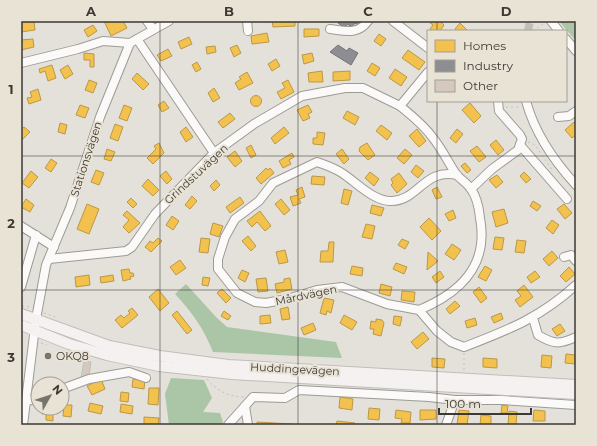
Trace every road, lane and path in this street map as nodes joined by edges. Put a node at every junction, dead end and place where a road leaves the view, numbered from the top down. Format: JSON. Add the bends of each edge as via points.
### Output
{"nodes":[{"id":1,"x":147,"y":21,"type":"edge"},
{"id":2,"x":169,"y":21,"type":"edge"},
{"id":3,"x":247,"y":21,"type":"edge"},
{"id":4,"x":368,"y":21,"type":"edge"},
{"id":5,"x":393,"y":21,"type":"edge"},
{"id":6,"x":547,"y":21,"type":"edge"},
{"id":7,"x":551,"y":21,"type":"edge"},
{"id":8,"x":568,"y":21,"type":"edge"},
{"id":9,"x":330,"y":28,"type":"edge"},
{"id":10,"x":153,"y":29,"type":"junction"},
{"id":11,"x":534,"y":30,"type":"edge"},
{"id":12,"x":558,"y":30,"type":"edge"},
{"id":13,"x":248,"y":31,"type":"dead end"},
{"id":14,"x":567,"y":34,"type":"edge"},
{"id":15,"x":567,"y":40,"type":"edge"},
{"id":16,"x":133,"y":41,"type":"junction"},
{"id":17,"x":427,"y":47,"type":"edge"},
{"id":18,"x":576,"y":51,"type":"edge"},
{"id":19,"x":21,"y":63,"type":"edge"},
{"id":20,"x":427,"y":73,"type":"edge"},
{"id":21,"x":498,"y":102,"type":"edge"},
{"id":22,"x":526,"y":102,"type":"edge"},
{"id":23,"x":400,"y":106,"type":"junction"},
{"id":24,"x":576,"y":111,"type":"edge"},
{"id":25,"x":558,"y":117,"type":"dead end"},
{"id":26,"x":520,"y":145,"type":"junction"},
{"id":27,"x":214,"y":154,"type":"junction"},
{"id":28,"x":457,"y":175,"type":"junction"},
{"id":29,"x":576,"y":185,"type":"edge"},
{"id":30,"x":472,"y":189,"type":"junction"},
{"id":31,"x":567,"y":199,"type":"dead end"},
{"id":32,"x":21,"y":226,"type":"edge"},
{"id":33,"x":36,"y":235,"type":"junction"},
{"id":34,"x":54,"y":247,"type":"junction"},
{"id":35,"x":564,"y":257,"type":"dead end"},
{"id":36,"x":49,"y":259,"type":"junction"},
{"id":37,"x":576,"y":261,"type":"edge"},
{"id":38,"x":576,"y":285,"type":"edge"},
{"id":39,"x":21,"y":288,"type":"edge"},
{"id":40,"x":21,"y":306,"type":"edge"},
{"id":41,"x":24,"y":310,"type":"edge"},
{"id":42,"x":419,"y":310,"type":"junction"},
{"id":43,"x":40,"y":316,"type":"junction"},
{"id":44,"x":533,"y":318,"type":"junction"},
{"id":45,"x":63,"y":320,"type":"dead end"},
{"id":46,"x":21,"y":325,"type":"edge"},
{"id":47,"x":34,"y":331,"type":"junction"},
{"id":48,"x":21,"y":337,"type":"edge"},
{"id":49,"x":576,"y":337,"type":"edge"},
{"id":50,"x":25,"y":339,"type":"dead end"},
{"id":51,"x":464,"y":347,"type":"junction"},
{"id":52,"x":464,"y":373,"type":"dead end"},
{"id":53,"x":204,"y":376,"type":"dead end"},
{"id":54,"x":146,"y":378,"type":"dead end"},
{"id":55,"x":576,"y":384,"type":"edge"},
{"id":56,"x":70,"y":386,"type":"edge"},
{"id":57,"x":576,"y":394,"type":"edge"},
{"id":58,"x":236,"y":397,"type":"dead end"},
{"id":59,"x":455,"y":400,"type":"junction"},
{"id":60,"x":23,"y":402,"type":"edge"},
{"id":61,"x":576,"y":405,"type":"edge"},
{"id":62,"x":245,"y":406,"type":"junction"},
{"id":63,"x":23,"y":425,"type":"edge"},
{"id":64,"x":228,"y":425,"type":"edge"},
{"id":65,"x":248,"y":425,"type":"edge"},
{"id":66,"x":446,"y":425,"type":"edge"}],
"edges":[{"from":1,"to":10,"type":"street"},
{"from":2,"to":10,"type":"street"},
{"from":3,"to":13,"type":"street"},
{"from":4,"to":9,"type":"street","via":[[357,31]]},
{"from":5,"to":17,"type":"street"},
{"from":6,"to":11,"type":"path"},
{"from":7,"to":12,"type":"street"},
{"from":8,"to":14,"type":"path","via":[[572,31]]},
{"from":10,"to":16,"type":"street"},
{"from":15,"to":18,"type":"street"},
{"from":16,"to":19,"type":"street","via":[[103,41]]},
{"from":16,"to":27,"type":"street"},
{"from":16,"to":34,"type":"street","name":"Stationsvägen","via":[[100,117],[70,208]]},
{"from":20,"to":23,"type":"street"},
{"from":21,"to":26,"type":"street","via":[[499,111],[520,135]]},
{"from":22,"to":29,"type":"street","via":[[538,134],[562,170]]},
{"from":23,"to":27,"type":"street","name":"Grindstuvägen","via":[[363,88],[308,94],[254,124]]},
{"from":23,"to":28,"type":"street","name":"Grindstuvägen","via":[[432,136]]},
{"from":24,"to":25,"type":"street","via":[[569,116]]},
{"from":26,"to":30,"type":"street","via":[[518,150],[492,169]]},
{"from":26,"to":31,"type":"street"},
{"from":27,"to":36,"type":"street","name":"Grindstuvägen","via":[[154,214],[132,247],[126,251]]},
{"from":28,"to":30,"type":"street","name":"Grindstuvägen"},
{"from":28,"to":42,"type":"street","name":"Mårdvägen","via":[[446,173],[433,176],[399,199],[390,201],[375,196],[341,172],[317,162],[270,186],[259,201],[235,219],[221,250],[218,269],[237,293],[256,302],[266,303],[317,290],[342,287],[387,304]]},
{"from":30,"to":42,"type":"street","via":[[483,231],[478,257],[465,281],[454,292]]},
{"from":32,"to":33,"type":"street"},
{"from":33,"to":34,"type":"street"},
{"from":33,"to":39,"type":"street"},
{"from":34,"to":36,"type":"street","name":"Stationsvägen"},
{"from":35,"to":37,"type":"street","via":[[571,255]]},
{"from":36,"to":43,"type":"street","name":"Stationsvägen"},
{"from":38,"to":44,"type":"street"},
{"from":40,"to":41,"type":"path"},
{"from":41,"to":43,"type":"main road","name":"Huddingevägen"},
{"from":42,"to":51,"type":"street","via":[[437,331],[451,342]]},
{"from":43,"to":45,"type":"path"},
{"from":43,"to":47,"type":"street","name":"Stationsvägen"},
{"from":43,"to":55,"type":"main road","name":"Huddingevägen","via":[[109,346],[228,365]]},
{"from":44,"to":49,"type":"street","via":[[538,335],[552,343],[566,342]]},
{"from":44,"to":51,"type":"street"},
{"from":46,"to":47,"type":"main road","name":"Huddingevägen"},
{"from":47,"to":57,"type":"main road","name":"Huddingevägen","via":[[107,355],[187,370]]},
{"from":47,"to":60,"type":"street","name":"Stationsvägen"},
{"from":48,"to":50,"type":"path"},
{"from":51,"to":52,"type":"path"},
{"from":53,"to":58,"type":"path","via":[[215,389]]},
{"from":54,"to":56,"type":"street","via":[[129,372],[89,379]]},
{"from":59,"to":61,"type":"street","name":"Huddingevägen"},
{"from":59,"to":62,"type":"street","name":"Huddingevägen","via":[[300,390],[285,398],[252,397]]},
{"from":59,"to":66,"type":"street"},
{"from":60,"to":63,"type":"street","name":"Stationsvägen"},
{"from":62,"to":64,"type":"street"},
{"from":62,"to":65,"type":"street"}]}
